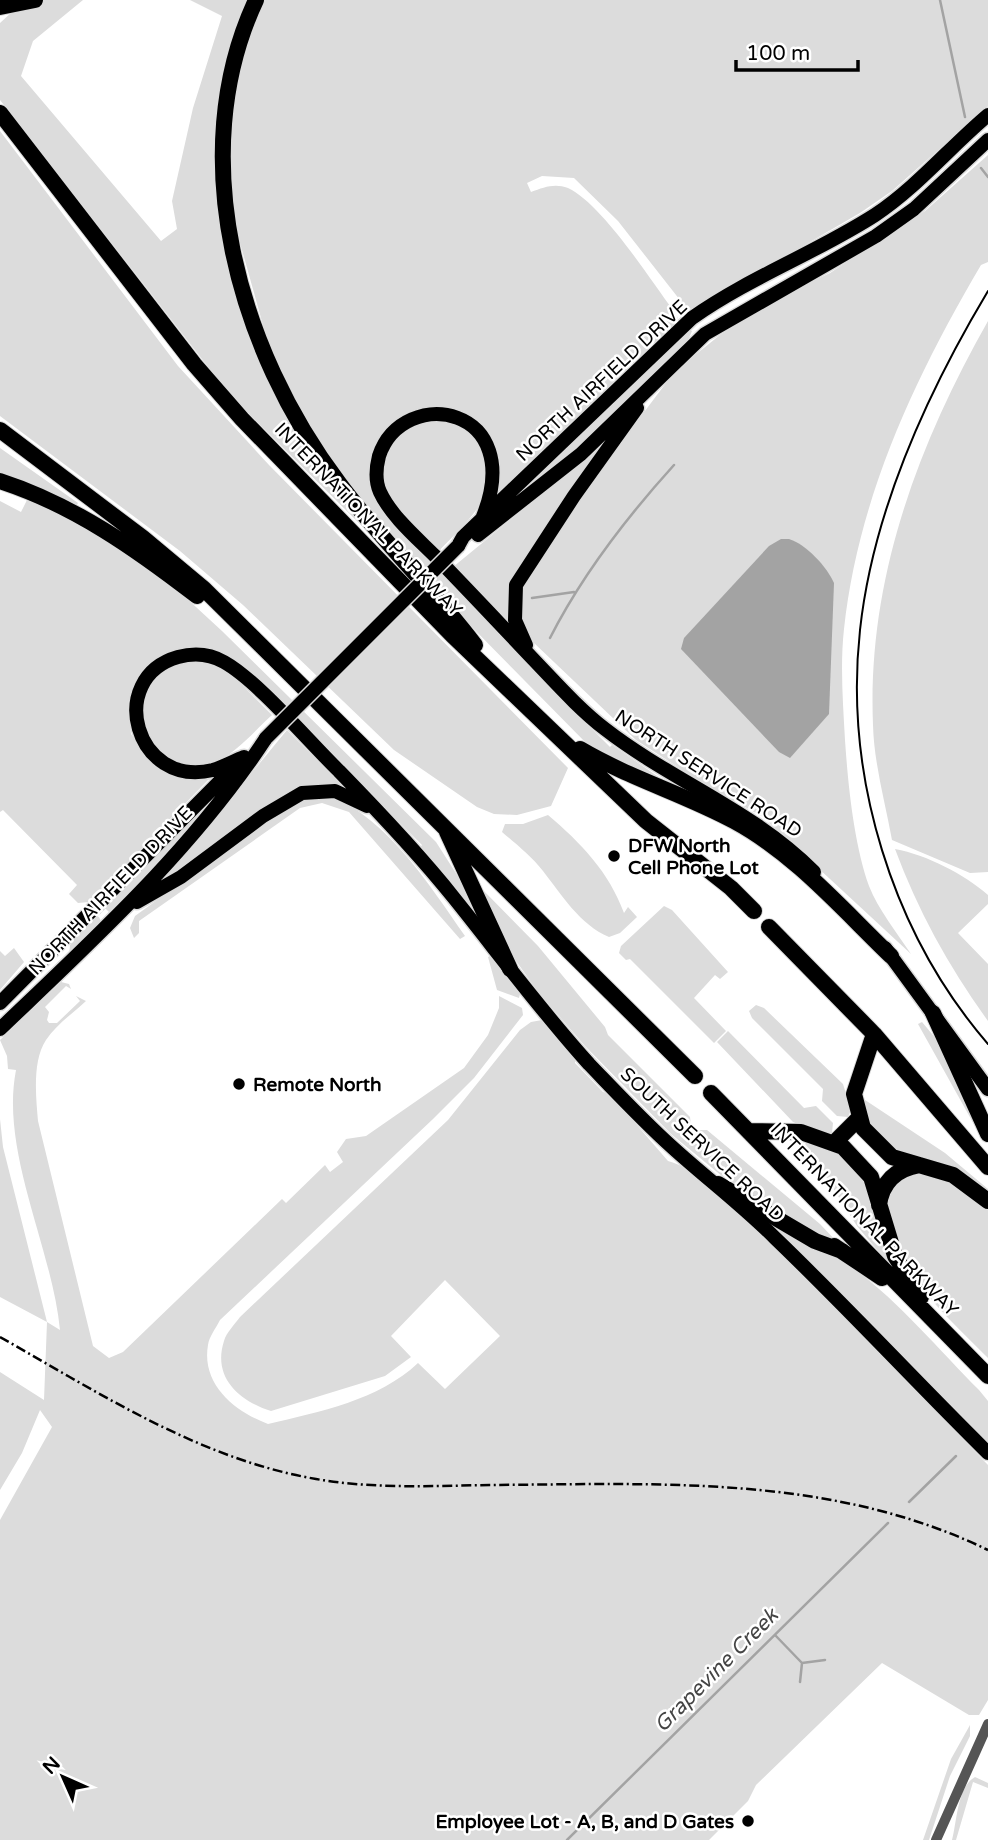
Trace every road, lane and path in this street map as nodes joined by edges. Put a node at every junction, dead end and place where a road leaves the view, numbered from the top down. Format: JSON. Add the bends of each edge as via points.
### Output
{"nodes":[{"id":1,"x":35,"y":0,"type":"edge"},
{"id":2,"x":256,"y":0,"type":"edge"},
{"id":3,"x":1,"y":3,"type":"edge"},
{"id":4,"x":0,"y":113,"type":"edge"},
{"id":5,"x":988,"y":115,"type":"edge"},
{"id":6,"x":988,"y":140,"type":"edge"},
{"id":7,"x":692,"y":318,"type":"junction"},
{"id":8,"x":705,"y":334,"type":"junction"},
{"id":9,"x":640,"y":398,"type":"junction"},
{"id":10,"x":0,"y":430,"type":"edge"},
{"id":11,"x":0,"y":442,"type":"edge"},
{"id":12,"x":0,"y":481,"type":"edge"},
{"id":13,"x":99,"y":505,"type":"junction"},
{"id":14,"x":482,"y":519,"type":"junction"},
{"id":15,"x":458,"y":546,"type":"junction"},
{"id":16,"x":262,"y":647,"type":"junction"},
{"id":17,"x":533,"y":659,"type":"junction"},
{"id":18,"x":494,"y":672,"type":"junction"},
{"id":19,"x":557,"y":735,"type":"junction"},
{"id":20,"x":266,"y":738,"type":"junction"},
{"id":21,"x":244,"y":757,"type":"junction"},
{"id":22,"x":382,"y":816,"type":"junction"},
{"id":23,"x":443,"y":824,"type":"junction"},
{"id":24,"x":121,"y":911,"type":"junction"},
{"id":25,"x":754,"y":911,"type":"dead end"},
{"id":26,"x":769,"y":927,"type":"dead end"},
{"id":27,"x":891,"y":956,"type":"junction"},
{"id":28,"x":510,"y":969,"type":"junction"},
{"id":29,"x":0,"y":1003,"type":"edge"},
{"id":30,"x":933,"y":1013,"type":"junction"},
{"id":31,"x":0,"y":1029,"type":"edge"},
{"id":32,"x":874,"y":1034,"type":"junction"},
{"id":33,"x":695,"y":1076,"type":"dead end"},
{"id":34,"x":988,"y":1089,"type":"edge"},
{"id":35,"x":711,"y":1093,"type":"dead end"},
{"id":36,"x":859,"y":1118,"type":"junction"},
{"id":37,"x":751,"y":1131,"type":"junction"},
{"id":38,"x":988,"y":1134,"type":"edge"},
{"id":39,"x":834,"y":1143,"type":"junction"},
{"id":40,"x":921,"y":1165,"type":"junction"},
{"id":41,"x":988,"y":1167,"type":"edge"},
{"id":42,"x":718,"y":1184,"type":"junction"},
{"id":43,"x":988,"y":1201,"type":"edge"},
{"id":44,"x":879,"y":1205,"type":"junction"},
{"id":45,"x":901,"y":1288,"type":"junction"},
{"id":46,"x":942,"y":1328,"type":"junction"},
{"id":47,"x":988,"y":1376,"type":"edge"},
{"id":48,"x":988,"y":1453,"type":"edge"},
{"id":49,"x":988,"y":1724,"type":"edge"},
{"id":50,"x":946,"y":1815,"type":"junction"},
{"id":51,"x":936,"y":1840,"type":"edge"},
{"id":52,"x":942,"y":1840,"type":"edge"}],
"edges":[{"from":1,"to":3,"type":"highway"},
{"from":2,"to":18,"type":"highway","via":[[227,85],[221,153],[232,242],[257,331],[302,428],[338,483]]},
{"from":4,"to":18,"type":"highway","name":"INTERNATIONAL PARKWAY","via":[[223,399],[452,635]]},
{"from":5,"to":7,"type":"main road","name":"NORTH AIRFIELD DRIVE","via":[[877,213],[725,295]]},
{"from":6,"to":8,"type":"main road","name":"NORTH AIRFIELD DRIVE","via":[[914,209],[876,236]]},
{"from":7,"to":8,"type":"main road"},
{"from":7,"to":14,"type":"main road","name":"NORTH AIRFIELD DRIVE"},
{"from":8,"to":9,"type":"main road","name":"NORTH AIRFIELD DRIVE"},
{"from":9,"to":15,"type":"main road","name":"NORTH AIRFIELD DRIVE","via":[[546,485],[470,542]]},
{"from":9,"to":17,"type":"main road","via":[[636,412],[573,496],[516,585],[515,620]]},
{"from":10,"to":13,"type":"highway"},
{"from":11,"to":13,"type":"highway"},
{"from":12,"to":16,"type":"highway","via":[[108,532]]},
{"from":13,"to":16,"type":"highway","via":[[175,565]]},
{"from":14,"to":15,"type":"main road","name":"NORTH AIRFIELD DRIVE"},
{"from":14,"to":17,"type":"main road","name":"NORTH SERVICE ROAD","via":[[495,477],[480,433],[452,416],[432,414],[402,425],[382,448],[376,475],[379,491],[408,529]]},
{"from":15,"to":20,"type":"main road","name":"NORTH AIRFIELD DRIVE","bridge":true},
{"from":16,"to":23,"type":"highway"},
{"from":17,"to":27,"type":"main road","name":"NORTH SERVICE ROAD","via":[[603,728],[789,847]]},
{"from":18,"to":19,"type":"highway","name":"INTERNATIONAL PARKWAY"},
{"from":19,"to":25,"type":"highway","name":"INTERNATIONAL PARKWAY","via":[[646,821]]},
{"from":19,"to":27,"type":"highway","via":[[642,782],[734,821],[780,853],[830,905],[853,919]]},
{"from":20,"to":21,"type":"main road","name":"NORTH AIRFIELD DRIVE"},
{"from":20,"to":24,"type":"main road","name":"NORTH AIRFIELD DRIVE","via":[[205,821]]},
{"from":21,"to":22,"type":"main road","name":"SOUTH SERVICE ROAD","via":[[215,770],[184,772],[154,756],[140,734],[137,716],[140,690],[152,673],[183,655],[200,654],[224,662]]},
{"from":21,"to":29,"type":"main road","name":"NORTH AIRFIELD DRIVE"},
{"from":22,"to":24,"type":"main road","via":[[335,791],[302,793],[181,877]]},
{"from":22,"to":28,"type":"main road","name":"SOUTH SERVICE ROAD"},
{"from":23,"to":28,"type":"highway"},
{"from":23,"to":33,"type":"highway"},
{"from":24,"to":31,"type":"main road","name":"NORTH AIRFIELD DRIVE"},
{"from":26,"to":32,"type":"highway"},
{"from":27,"to":30,"type":"main road","name":"NORTH SERVICE ROAD"},
{"from":28,"to":42,"type":"main road","name":"SOUTH SERVICE ROAD","via":[[636,1113]]},
{"from":30,"to":34,"type":"main road","name":"NORTH SERVICE ROAD"},
{"from":30,"to":38,"type":"highway"},
{"from":32,"to":36,"type":"highway","via":[[854,1094]]},
{"from":32,"to":41,"type":"highway"},
{"from":35,"to":37,"type":"highway","name":"INTERNATIONAL PARKWAY"},
{"from":36,"to":39,"type":"highway"},
{"from":36,"to":40,"type":"highway","via":[[892,1157]]},
{"from":37,"to":39,"type":"highway","via":[[801,1132]]},
{"from":37,"to":45,"type":"highway","name":"INTERNATIONAL PARKWAY"},
{"from":39,"to":44,"type":"highway","via":[[871,1177]]},
{"from":40,"to":43,"type":"highway","via":[[953,1175]]},
{"from":40,"to":44,"type":"highway","via":[[891,1178]]},
{"from":42,"to":45,"type":"highway"},
{"from":42,"to":48,"type":"main road","name":"SOUTH SERVICE ROAD"},
{"from":44,"to":46,"type":"highway","via":[[902,1269]]},
{"from":45,"to":46,"type":"highway","name":"INTERNATIONAL PARKWAY"},
{"from":46,"to":47,"type":"highway","name":"INTERNATIONAL PARKWAY"},
{"from":49,"to":50,"type":"street"},
{"from":50,"to":51,"type":"street"},
{"from":50,"to":52,"type":"street"}]}
